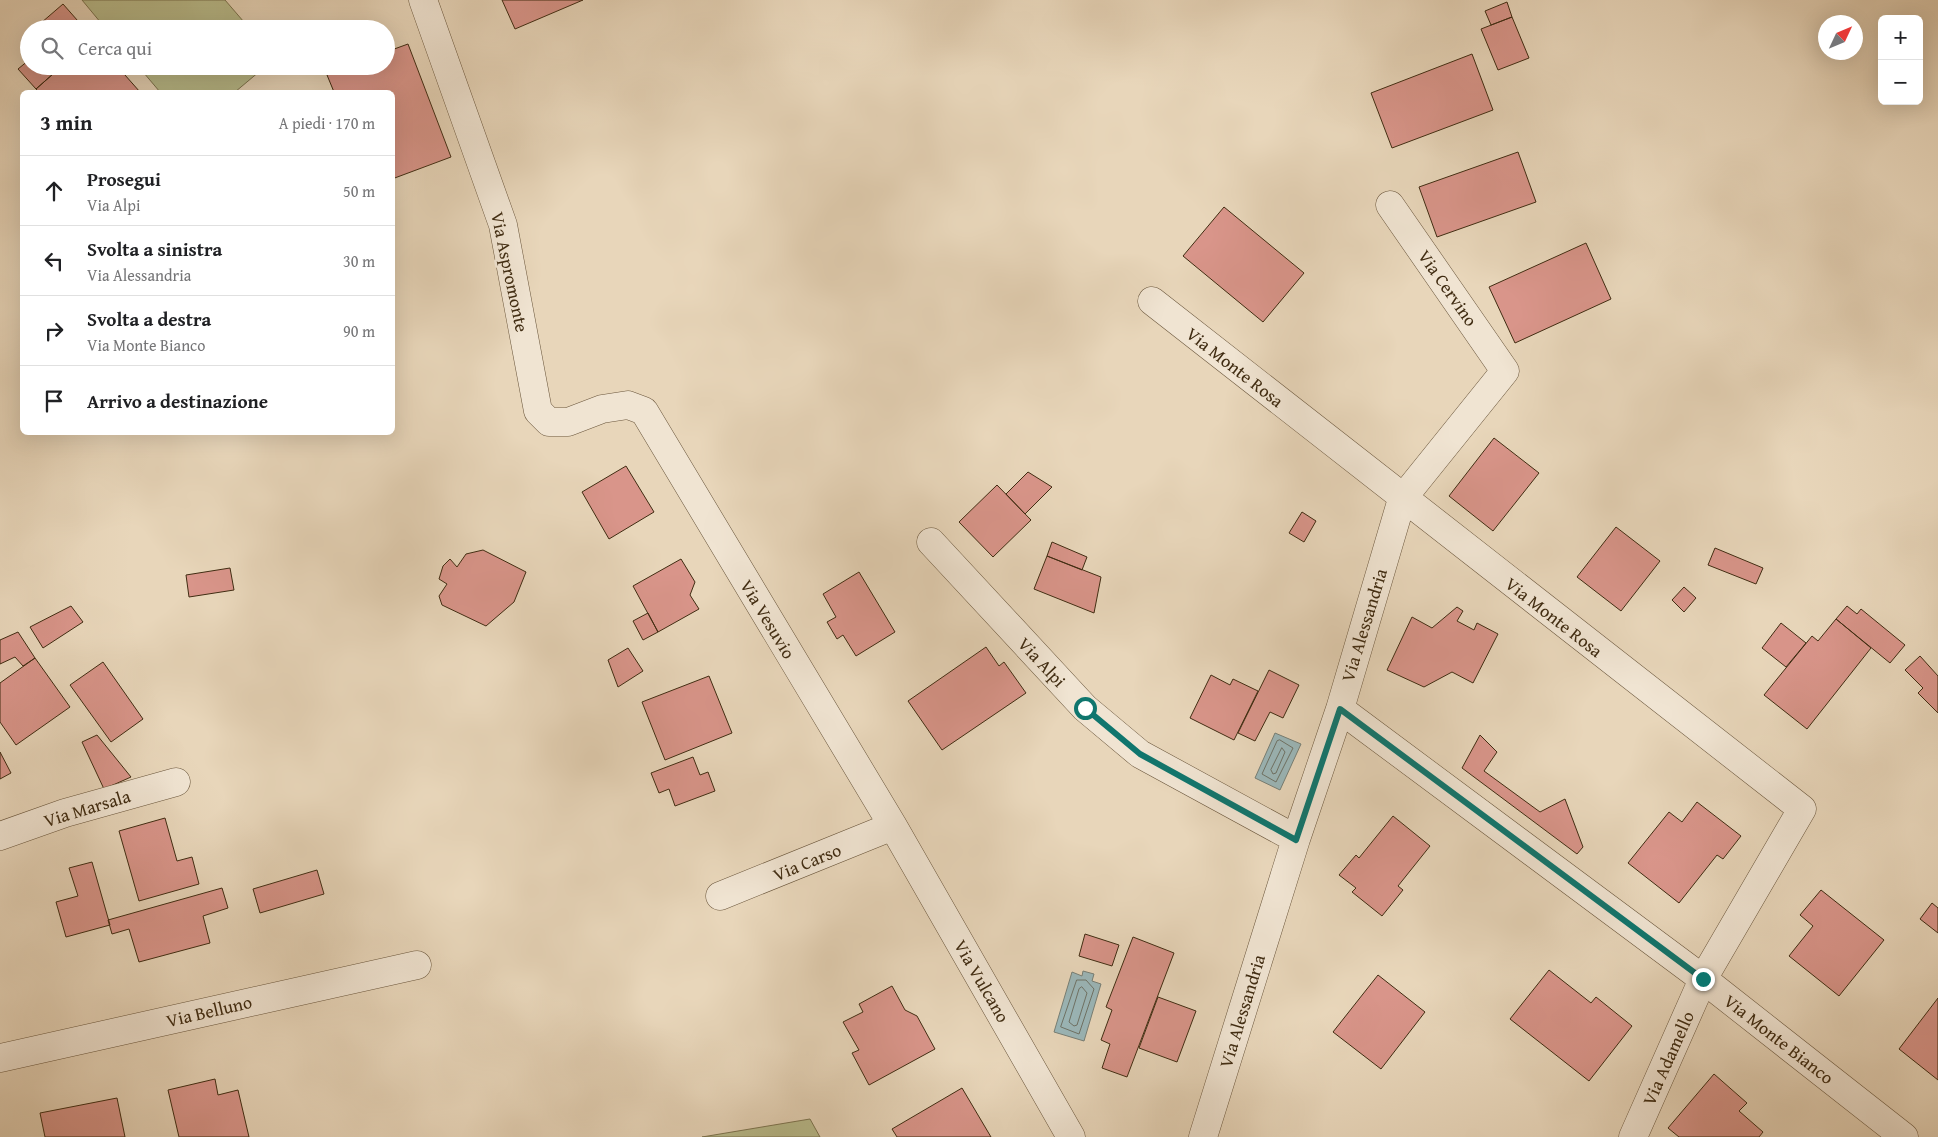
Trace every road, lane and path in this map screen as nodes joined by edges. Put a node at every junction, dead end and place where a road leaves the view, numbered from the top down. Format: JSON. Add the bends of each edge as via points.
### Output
{"nodes":[{"id":1,"x":423,"y":0,"type":"edge"},
{"id":2,"x":1390,"y":205,"type":"dead end"},
{"id":3,"x":1152,"y":302,"type":"dead end"},
{"id":4,"x":1506,"y":371,"type":"joint"},
{"id":5,"x":644,"y":412,"type":"joint"},
{"id":6,"x":1402,"y":499,"type":"junction"},
{"id":7,"x":931,"y":542,"type":"dead end"},
{"id":8,"x":1340,"y":709,"type":"junction"},
{"id":9,"x":176,"y":782,"type":"dead end"},
{"id":10,"x":893,"y":826,"type":"junction"},
{"id":11,"x":0,"y":836,"type":"edge"},
{"id":12,"x":1296,"y":840,"type":"junction"},
{"id":13,"x":720,"y":896,"type":"dead end"},
{"id":14,"x":417,"y":965,"type":"dead end"},
{"id":15,"x":1703,"y":979,"type":"junction"},
{"id":16,"x":0,"y":1058,"type":"edge"},
{"id":17,"x":1071,"y":1137,"type":"edge"},
{"id":18,"x":1203,"y":1137,"type":"edge"},
{"id":19,"x":1633,"y":1137,"type":"edge"},
{"id":20,"x":1904,"y":1137,"type":"edge"}],
"edges":[{"from":1,"to":5,"type":"street","name":"Via Aspromonte","via":[[503,225],[538,411],[549,422],[568,422],[628,404]]},
{"from":2,"to":4,"type":"street","name":"Via Cervino"},
{"from":3,"to":6,"type":"street","name":"Via Monte Rosa"},
{"from":4,"to":6,"type":"street","name":"Via Alessandria"},
{"from":5,"to":10,"type":"street","name":"Via Vesuvio"},
{"from":6,"to":8,"type":"street","name":"Via Alessandria"},
{"from":6,"to":15,"type":"street","name":"Via Monte Rosa","via":[[1802,809]]},
{"from":7,"to":12,"type":"street","name":"Via Alpi","via":[[1085,708],[1140,754]]},
{"from":8,"to":12,"type":"street","name":"Via Alessandria"},
{"from":8,"to":15,"type":"street","name":"Via Monte Bianco"},
{"from":9,"to":11,"type":"street","name":"Via Marsala","via":[[65,813]]},
{"from":10,"to":13,"type":"street","name":"Via Carso"},
{"from":10,"to":17,"type":"street","name":"Via Vulcano"},
{"from":12,"to":18,"type":"street","name":"Via Alessandria"},
{"from":14,"to":16,"type":"street","name":"Via Belluno"},
{"from":15,"to":19,"type":"street","name":"Via Adamello"},
{"from":15,"to":20,"type":"street","name":"Via Monte Bianco"}]}
